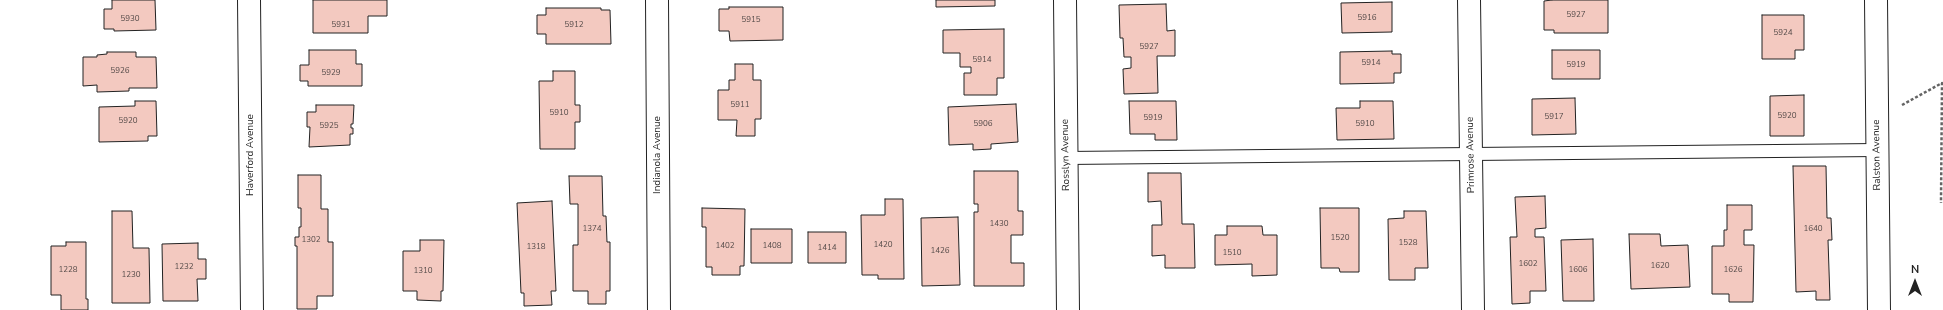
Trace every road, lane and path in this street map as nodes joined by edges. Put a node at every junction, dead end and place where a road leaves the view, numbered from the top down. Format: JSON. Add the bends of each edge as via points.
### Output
{"nodes":[{"id":1,"x":250,"y":0,"type":"edge"},
{"id":2,"x":657,"y":0,"type":"edge"},
{"id":3,"x":1065,"y":0,"type":"edge"},
{"id":4,"x":1469,"y":0,"type":"edge"},
{"id":5,"x":1876,"y":0,"type":"edge"},
{"id":6,"x":1877,"y":118,"type":"junction"},
{"id":7,"x":1877,"y":150,"type":"junction"},
{"id":8,"x":1471,"y":154,"type":"junction"},
{"id":9,"x":1066,"y":158,"type":"junction"},
{"id":10,"x":1941,"y":203,"type":"dead end"},
{"id":11,"x":252,"y":310,"type":"edge"},
{"id":12,"x":659,"y":310,"type":"edge"},
{"id":13,"x":1068,"y":310,"type":"edge"},
{"id":14,"x":1473,"y":310,"type":"edge"},
{"id":15,"x":1879,"y":310,"type":"edge"}],
"edges":[{"from":1,"to":11,"type":"street","name":"Haverford Avenue"},
{"from":2,"to":12,"type":"street","name":"Indianola Avenue"},
{"from":3,"to":9,"type":"street","name":"Rosslyn Avenue"},
{"from":4,"to":8,"type":"street","name":"Primrose Avenue"},
{"from":5,"to":6,"type":"street","name":"Ralston Avenue"},
{"from":6,"to":7,"type":"street","name":"Ralston Avenue"},
{"from":6,"to":10,"type":"path","via":[[1942,83]]},
{"from":7,"to":8,"type":"lane"},
{"from":7,"to":15,"type":"street","name":"Ralston Avenue"},
{"from":8,"to":9,"type":"lane"},
{"from":8,"to":14,"type":"street","name":"Primrose Avenue"},
{"from":9,"to":13,"type":"street","name":"Rosslyn Avenue"}]}
